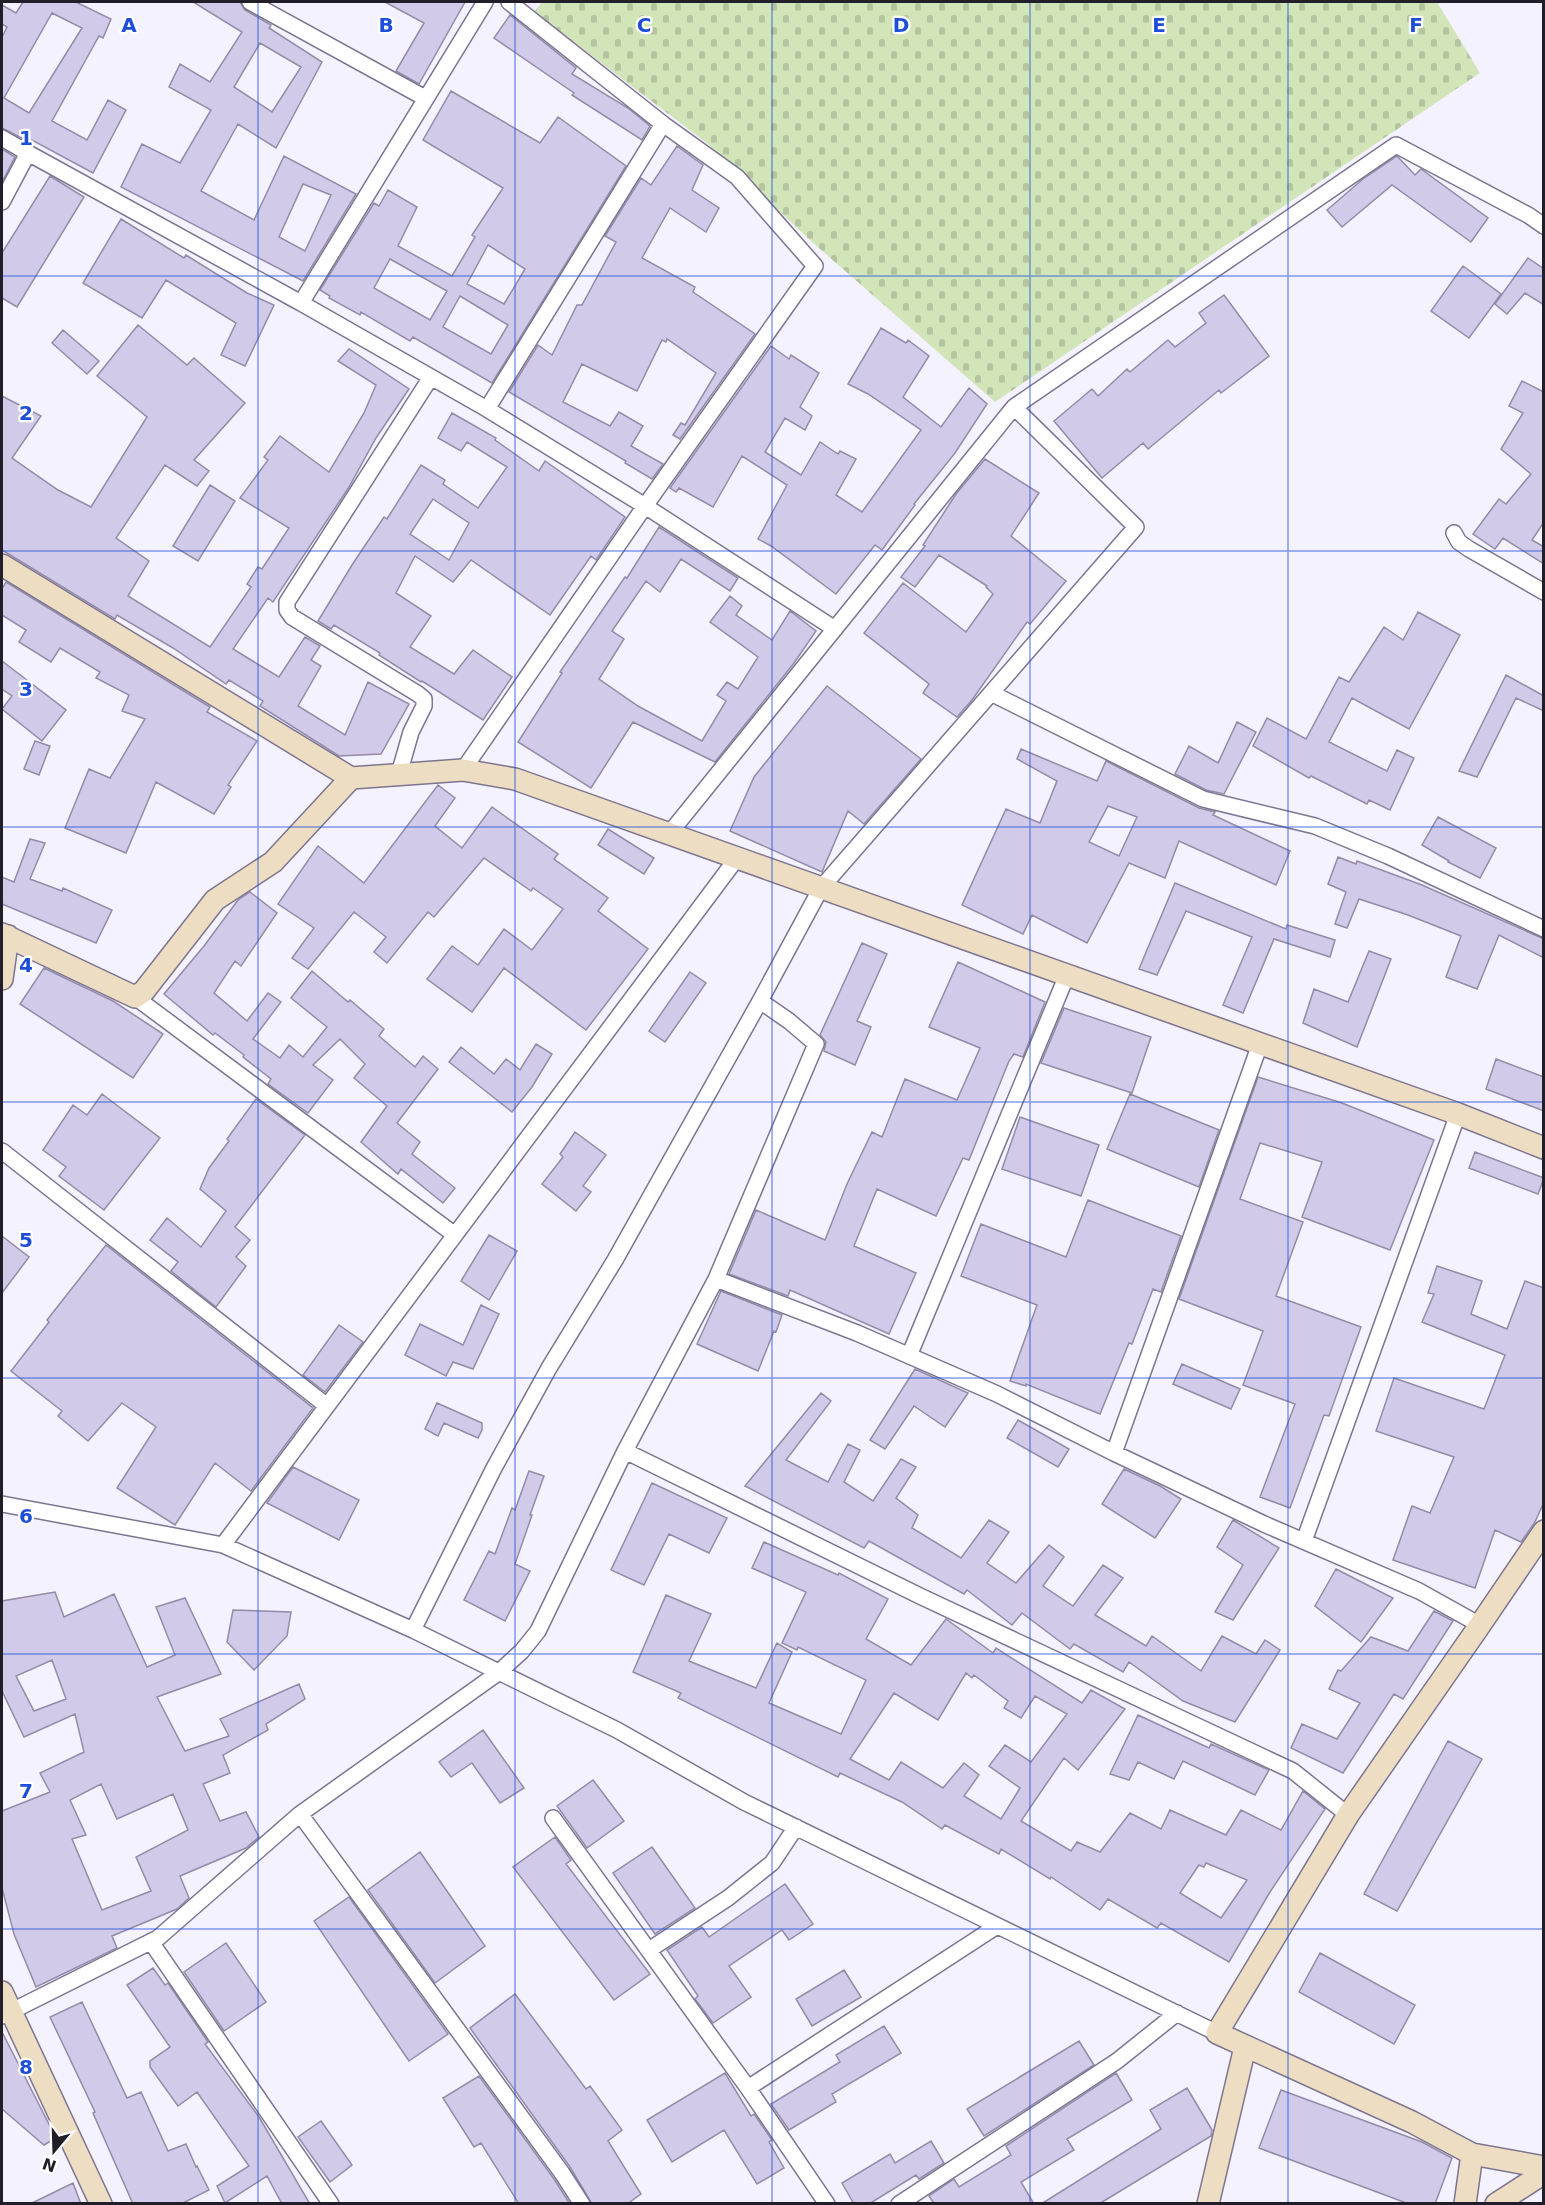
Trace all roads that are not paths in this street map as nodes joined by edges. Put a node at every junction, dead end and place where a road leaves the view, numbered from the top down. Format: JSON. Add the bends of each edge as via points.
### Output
{"nodes":[{"id":1,"x":250,"y":2,"type":"edge"},
{"id":2,"x":485,"y":2,"type":"edge"},
{"id":3,"x":509,"y":2,"type":"edge"},
{"id":4,"x":425,"y":98,"type":"junction"},
{"id":5,"x":663,"y":124,"type":"junction"},
{"id":6,"x":2,"y":138,"type":"edge"},
{"id":7,"x":28,"y":153,"type":"junction"},
{"id":8,"x":2,"y":202,"type":"edge"},
{"id":9,"x":1544,"y":226,"type":"edge"},
{"id":10,"x":301,"y":303,"type":"junction"},
{"id":11,"x":431,"y":377,"type":"junction"},
{"id":12,"x":1014,"y":407,"type":"junction"},
{"id":13,"x":487,"y":409,"type":"junction"},
{"id":14,"x":645,"y":506,"type":"junction"},
{"id":15,"x":1454,"y":533,"type":"dead end"},
{"id":16,"x":2,"y":565,"type":"edge"},
{"id":17,"x":1544,"y":592,"type":"edge"},
{"id":18,"x":835,"y":629,"type":"junction"},
{"id":19,"x":991,"y":693,"type":"junction"},
{"id":20,"x":463,"y":770,"type":"junction"},
{"id":21,"x":399,"y":774,"type":"junction"},
{"id":22,"x":351,"y":778,"type":"junction"},
{"id":23,"x":669,"y":834,"type":"junction"},
{"id":24,"x":737,"y":858,"type":"junction"},
{"id":25,"x":821,"y":888,"type":"junction"},
{"id":26,"x":1544,"y":929,"type":"edge"},
{"id":27,"x":5,"y":935,"type":"edge"},
{"id":28,"x":1067,"y":975,"type":"junction"},
{"id":29,"x":2,"y":979,"type":"edge"},
{"id":30,"x":135,"y":997,"type":"junction"},
{"id":31,"x":760,"y":1001,"type":"junction"},
{"id":32,"x":1260,"y":1044,"type":"junction"},
{"id":33,"x":1458,"y":1114,"type":"junction"},
{"id":34,"x":1544,"y":1148,"type":"edge"},
{"id":35,"x":2,"y":1151,"type":"edge"},
{"id":36,"x":455,"y":1235,"type":"junction"},
{"id":37,"x":716,"y":1279,"type":"junction"},
{"id":38,"x":909,"y":1356,"type":"junction"},
{"id":39,"x":327,"y":1406,"type":"junction"},
{"id":40,"x":625,"y":1451,"type":"junction"},
{"id":41,"x":1114,"y":1453,"type":"junction"},
{"id":42,"x":2,"y":1504,"type":"edge"},
{"id":43,"x":1544,"y":1531,"type":"edge"},
{"id":44,"x":1304,"y":1541,"type":"junction"},
{"id":45,"x":223,"y":1545,"type":"junction"},
{"id":46,"x":1480,"y":1625,"type":"junction"},
{"id":47,"x":413,"y":1630,"type":"junction"},
{"id":48,"x":498,"y":1673,"type":"junction"},
{"id":49,"x":300,"y":1814,"type":"junction"},
{"id":50,"x":1348,"y":1815,"type":"junction"},
{"id":51,"x":553,"y":1818,"type":"dead end"},
{"id":52,"x":796,"y":1827,"type":"junction"},
{"id":53,"x":998,"y":1926,"type":"junction"},
{"id":54,"x":151,"y":1942,"type":"junction"},
{"id":55,"x":649,"y":1950,"type":"junction"},
{"id":56,"x":2,"y":1992,"type":"edge"},
{"id":57,"x":1177,"y":2013,"type":"junction"},
{"id":58,"x":6,"y":2014,"type":"edge"},
{"id":59,"x":1217,"y":2033,"type":"junction"},
{"id":60,"x":1245,"y":2047,"type":"junction"},
{"id":61,"x":748,"y":2088,"type":"junction"},
{"id":62,"x":1472,"y":2154,"type":"junction"},
{"id":63,"x":1544,"y":2167,"type":"edge"},
{"id":64,"x":1544,"y":2173,"type":"edge"},
{"id":65,"x":101,"y":2204,"type":"edge"},
{"id":66,"x":331,"y":2204,"type":"edge"},
{"id":67,"x":582,"y":2204,"type":"edge"},
{"id":68,"x":827,"y":2204,"type":"edge"},
{"id":69,"x":899,"y":2204,"type":"edge"},
{"id":70,"x":1208,"y":2204,"type":"edge"},
{"id":71,"x":1465,"y":2204,"type":"edge"},
{"id":72,"x":1496,"y":2204,"type":"edge"}],
"edges":[{"from":1,"to":4,"type":"street"},
{"from":2,"to":4,"type":"street"},
{"from":3,"to":5,"type":"street"},
{"from":4,"to":10,"type":"street"},
{"from":5,"to":13,"type":"street"},
{"from":5,"to":14,"type":"street","via":[[737,177],[814,266]]},
{"from":6,"to":7,"type":"street"},
{"from":7,"to":8,"type":"street"},
{"from":7,"to":10,"type":"street"},
{"from":9,"to":12,"type":"street","via":[[1396,145]]},
{"from":10,"to":11,"type":"street"},
{"from":11,"to":13,"type":"street"},
{"from":11,"to":21,"type":"street","via":[[287,602],[291,617],[424,699]]},
{"from":12,"to":18,"type":"street"},
{"from":12,"to":19,"type":"street","via":[[1136,527]]},
{"from":13,"to":14,"type":"street"},
{"from":14,"to":18,"type":"street"},
{"from":14,"to":20,"type":"street"},
{"from":15,"to":17,"type":"street","via":[[1469,549]]},
{"from":16,"to":22,"type":"street"},
{"from":18,"to":23,"type":"street"},
{"from":19,"to":25,"type":"street"},
{"from":19,"to":26,"type":"street","via":[[1203,799],[1315,826]]},
{"from":20,"to":21,"type":"street"},
{"from":20,"to":23,"type":"street","via":[[515,779]]},
{"from":21,"to":22,"type":"street"},
{"from":22,"to":30,"type":"street","via":[[273,862],[215,900],[144,991]]},
{"from":23,"to":24,"type":"street"},
{"from":24,"to":25,"type":"street"},
{"from":24,"to":36,"type":"street"},
{"from":25,"to":28,"type":"street"},
{"from":25,"to":31,"type":"street"},
{"from":27,"to":29,"type":"street"},
{"from":27,"to":30,"type":"street"},
{"from":28,"to":32,"type":"street"},
{"from":28,"to":38,"type":"street"},
{"from":30,"to":36,"type":"street"},
{"from":31,"to":37,"type":"street","via":[[816,1044]]},
{"from":31,"to":47,"type":"street","via":[[494,1468]]},
{"from":32,"to":33,"type":"street"},
{"from":32,"to":41,"type":"street"},
{"from":33,"to":34,"type":"street"},
{"from":33,"to":44,"type":"street"},
{"from":35,"to":39,"type":"street"},
{"from":36,"to":39,"type":"street"},
{"from":37,"to":38,"type":"street"},
{"from":37,"to":40,"type":"street"},
{"from":38,"to":41,"type":"street","via":[[997,1394]]},
{"from":39,"to":45,"type":"street"},
{"from":40,"to":48,"type":"street","via":[[538,1631]]},
{"from":40,"to":50,"type":"street","via":[[922,1597],[1293,1771]]},
{"from":41,"to":44,"type":"street"},
{"from":42,"to":45,"type":"street"},
{"from":43,"to":46,"type":"street"},
{"from":44,"to":46,"type":"street","via":[[1419,1591]]},
{"from":45,"to":47,"type":"street"},
{"from":46,"to":50,"type":"street"},
{"from":47,"to":48,"type":"street"},
{"from":48,"to":49,"type":"street"},
{"from":48,"to":52,"type":"street","via":[[617,1730]]},
{"from":49,"to":54,"type":"street"},
{"from":49,"to":67,"type":"street"},
{"from":50,"to":59,"type":"street"},
{"from":51,"to":55,"type":"street"},
{"from":52,"to":53,"type":"street"},
{"from":52,"to":55,"type":"street","via":[[772,1863],[728,1898]]},
{"from":53,"to":57,"type":"street"},
{"from":53,"to":61,"type":"street"},
{"from":54,"to":58,"type":"street"},
{"from":54,"to":66,"type":"street"},
{"from":55,"to":61,"type":"street"},
{"from":56,"to":58,"type":"street"},
{"from":57,"to":59,"type":"street"},
{"from":57,"to":69,"type":"street","via":[[1117,2061]]},
{"from":58,"to":65,"type":"street"},
{"from":59,"to":60,"type":"street"},
{"from":60,"to":62,"type":"street","via":[[1412,2122]]},
{"from":60,"to":70,"type":"street"},
{"from":61,"to":68,"type":"street"},
{"from":62,"to":63,"type":"street"},
{"from":62,"to":71,"type":"street"},
{"from":64,"to":72,"type":"street"}]}
